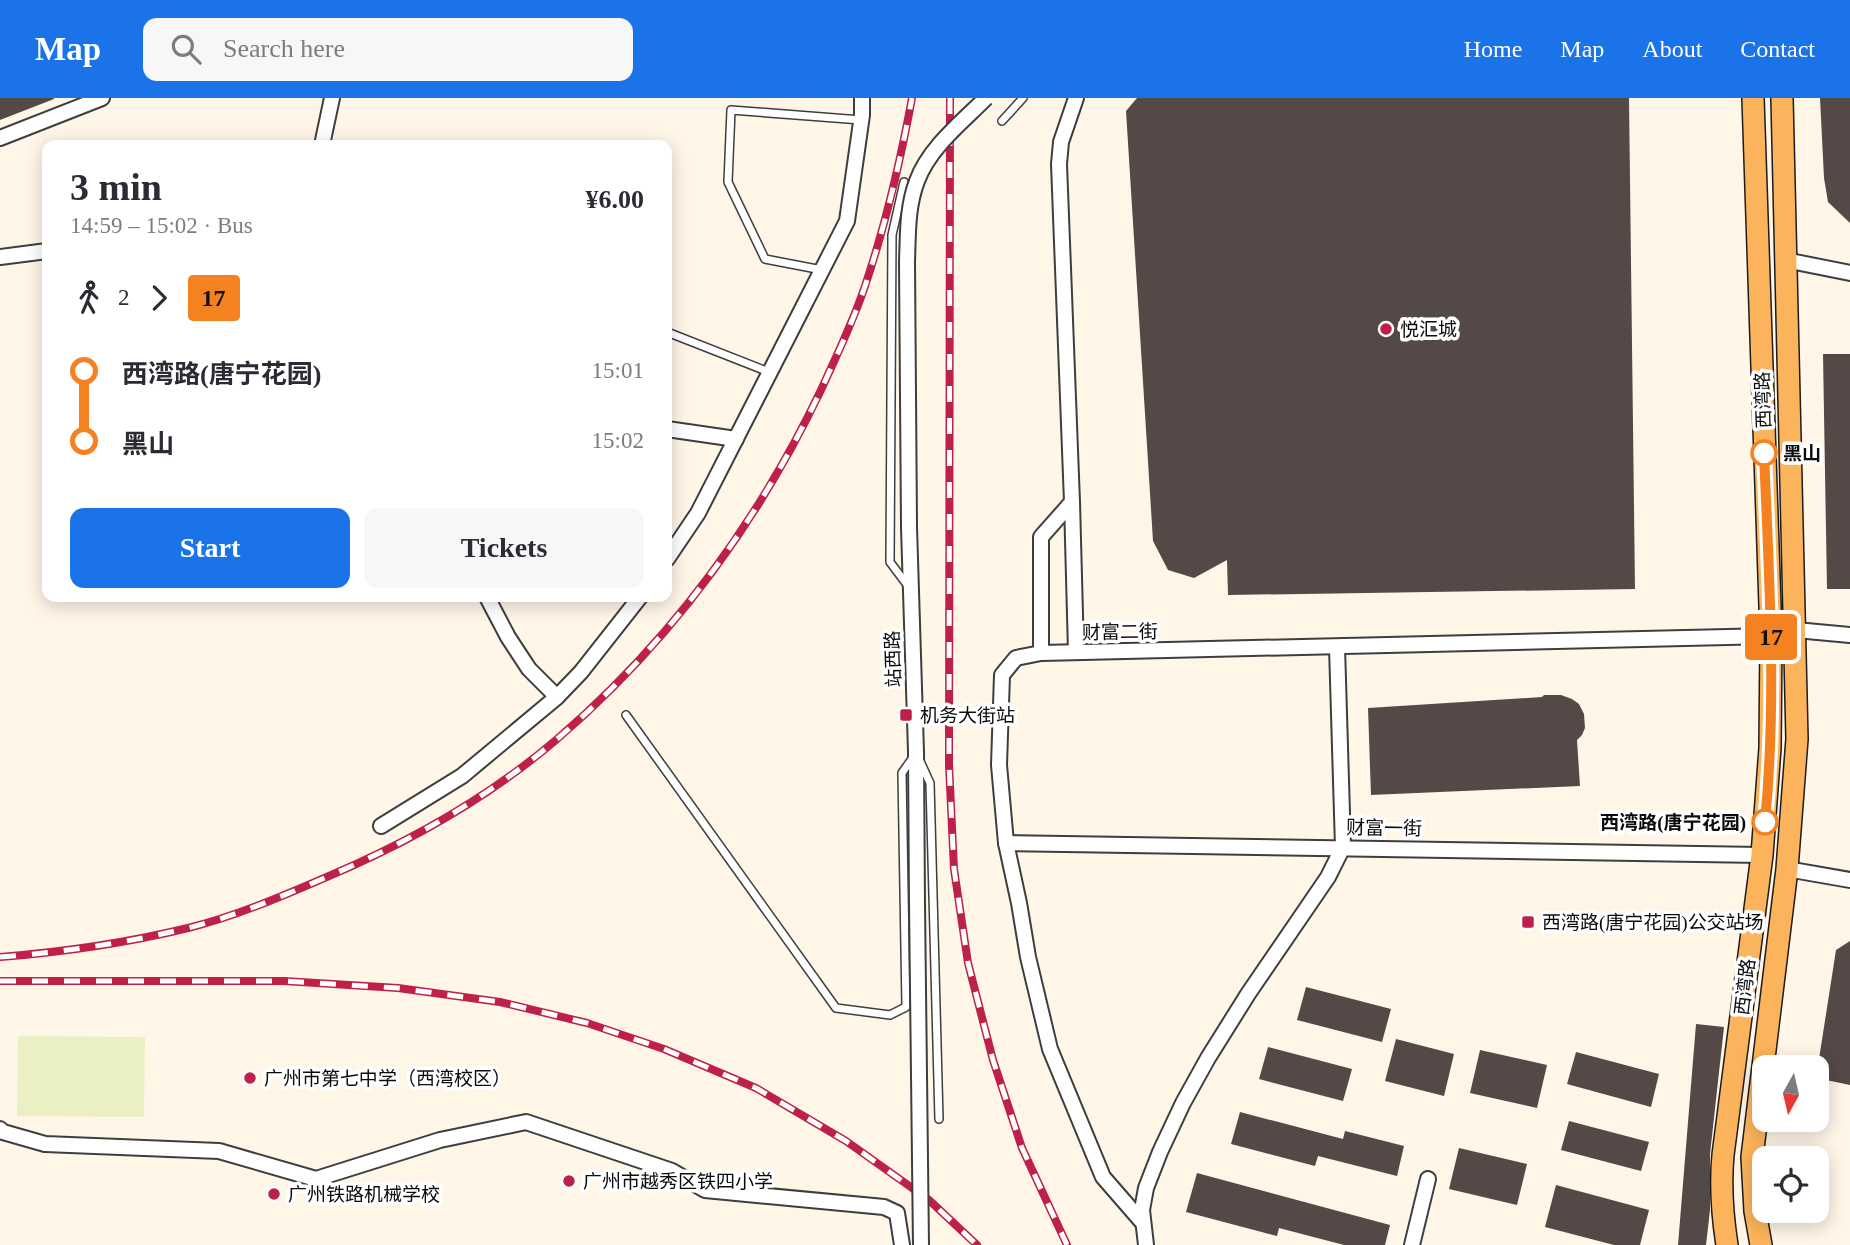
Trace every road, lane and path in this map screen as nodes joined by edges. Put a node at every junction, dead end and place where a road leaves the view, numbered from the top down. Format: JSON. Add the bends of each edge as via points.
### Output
{"nodes":[{"id":1,"x":102,"y":98,"type":"edge"},
{"id":2,"x":332,"y":98,"type":"edge"},
{"id":3,"x":862,"y":98,"type":"edge"},
{"id":4,"x":986,"y":98,"type":"edge"},
{"id":5,"x":1023,"y":98,"type":"edge"},
{"id":6,"x":1076,"y":98,"type":"edge"},
{"id":7,"x":1753,"y":98,"type":"edge"},
{"id":8,"x":1782,"y":98,"type":"edge"},
{"id":9,"x":861,"y":120,"type":"junction"},
{"id":10,"x":1002,"y":121,"type":"dead end"},
{"id":11,"x":0,"y":138,"type":"edge"},
{"id":12,"x":323,"y":140,"type":"edge"},
{"id":13,"x":904,"y":182,"type":"dead end"},
{"id":14,"x":42,"y":252,"type":"edge"},
{"id":15,"x":0,"y":257,"type":"edge"},
{"id":16,"x":1785,"y":260,"type":"junction"},
{"id":17,"x":822,"y":270,"type":"junction"},
{"id":18,"x":1850,"y":273,"type":"edge"},
{"id":19,"x":672,"y":334,"type":"edge"},
{"id":20,"x":770,"y":373,"type":"junction"},
{"id":21,"x":672,"y":430,"type":"edge"},
{"id":22,"x":736,"y":439,"type":"junction"},
{"id":23,"x":1072,"y":502,"type":"junction"},
{"id":24,"x":672,"y":552,"type":"edge"},
{"id":25,"x":910,"y":590,"type":"junction"},
{"id":26,"x":490,"y":602,"type":"edge"},
{"id":27,"x":636,"y":602,"type":"edge"},
{"id":28,"x":1796,"y":630,"type":"junction"},
{"id":29,"x":1850,"y":635,"type":"edge"},
{"id":30,"x":1771,"y":636,"type":"junction"},
{"id":31,"x":1337,"y":647,"type":"junction"},
{"id":32,"x":1076,"y":652,"type":"junction"},
{"id":33,"x":1041,"y":653,"type":"junction"},
{"id":34,"x":557,"y":697,"type":"junction"},
{"id":35,"x":626,"y":715,"type":"dead end"},
{"id":36,"x":916,"y":752,"type":"junction"},
{"id":37,"x":381,"y":826,"type":"dead end"},
{"id":38,"x":1006,"y":843,"type":"junction"},
{"id":39,"x":1343,"y":847,"type":"junction"},
{"id":40,"x":1762,"y":855,"type":"junction"},
{"id":41,"x":1787,"y":869,"type":"junction"},
{"id":42,"x":1850,"y":880,"type":"edge"},
{"id":43,"x":939,"y":1119,"type":"dead end"},
{"id":44,"x":0,"y":1129,"type":"edge"},
{"id":45,"x":1428,"y":1179,"type":"dead end"},
{"id":46,"x":1143,"y":1223,"type":"junction"},
{"id":47,"x":913,"y":1242,"type":"edge"},
{"id":48,"x":1146,"y":1245,"type":"edge"},
{"id":49,"x":1412,"y":1245,"type":"edge"},
{"id":50,"x":1727,"y":1245,"type":"edge"},
{"id":51,"x":1761,"y":1245,"type":"edge"}],
"edges":[{"from":1,"to":11,"type":"street"},
{"from":2,"to":12,"type":"street"},
{"from":3,"to":9,"type":"street"},
{"from":4,"to":25,"type":"street","name":"站西路","bridge":true,"via":[[928,161],[911,200],[907,262]]},
{"from":5,"to":10,"type":"lane"},
{"from":6,"to":23,"type":"street","via":[[1059,164]]},
{"from":7,"to":30,"type":"main road","name":"西湾路"},
{"from":8,"to":16,"type":"main road","name":"西湾路"},
{"from":9,"to":17,"type":"street","via":[[847,221]]},
{"from":9,"to":17,"type":"lane","via":[[731,110],[728,182],[765,259]]},
{"from":13,"to":25,"type":"lane","via":[[892,236],[890,562]]},
{"from":14,"to":15,"type":"street"},
{"from":16,"to":18,"type":"street"},
{"from":16,"to":28,"type":"main road","name":"西湾路"},
{"from":17,"to":20,"type":"street"},
{"from":19,"to":20,"type":"lane"},
{"from":20,"to":22,"type":"street"},
{"from":21,"to":22,"type":"street"},
{"from":22,"to":24,"type":"street","via":[[698,513]]},
{"from":23,"to":32,"type":"street"},
{"from":23,"to":33,"type":"street","via":[[1041,537]]},
{"from":25,"to":36,"type":"street","name":"站西路"},
{"from":26,"to":34,"type":"street","via":[[529,668]]},
{"from":27,"to":34,"type":"street"},
{"from":28,"to":29,"type":"street"},
{"from":28,"to":41,"type":"main road","name":"西湾路","via":[[1797,739]]},
{"from":30,"to":31,"type":"street","name":"财富二街"},
{"from":30,"to":40,"type":"main road","name":"西湾路","via":[[1770,748]]},
{"from":31,"to":32,"type":"street","name":"财富二街"},
{"from":31,"to":39,"type":"street"},
{"from":32,"to":33,"type":"street","name":"财富二街"},
{"from":33,"to":38,"type":"street","via":[[1016,658],[1002,676],[999,765]]},
{"from":34,"to":37,"type":"street","via":[[462,776]]},
{"from":35,"to":36,"type":"lane","via":[[836,1008],[890,1015],[906,1007],[902,773]]},
{"from":36,"to":43,"type":"lane","via":[[930,783]]},
{"from":36,"to":47,"type":"street","name":"站西路","bridge":true},
{"from":38,"to":39,"type":"street","name":"财富一街"},
{"from":38,"to":46,"type":"street","via":[[1051,1049],[1103,1177]]},
{"from":39,"to":40,"type":"street","name":"财富一街"},
{"from":39,"to":46,"type":"street","via":[[1184,1103],[1146,1188]]},
{"from":40,"to":50,"type":"main road","name":"西湾路","via":[[1723,1155],[1721,1198]]},
{"from":41,"to":42,"type":"street"},
{"from":41,"to":51,"type":"main road","name":"西湾路","via":[[1752,1157]]},
{"from":44,"to":47,"type":"street","via":[[45,1144],[219,1151],[316,1179],[440,1140],[526,1122],[672,1171],[705,1189],[884,1207],[897,1213]]},
{"from":45,"to":49,"type":"street"},
{"from":46,"to":48,"type":"street"}]}
